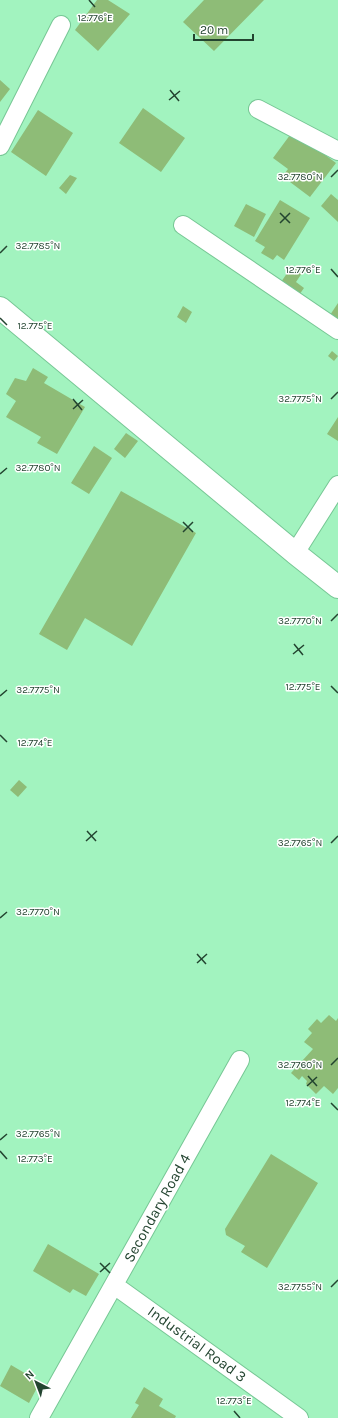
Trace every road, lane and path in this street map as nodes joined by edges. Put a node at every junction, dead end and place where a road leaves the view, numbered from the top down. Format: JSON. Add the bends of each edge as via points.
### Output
{"nodes":[{"id":1,"x":61,"y":25,"type":"dead end"},
{"id":2,"x":258,"y":109,"type":"dead end"},
{"id":3,"x":0,"y":146,"type":"edge"},
{"id":4,"x":338,"y":151,"type":"edge"},
{"id":5,"x":183,"y":225,"type":"dead end"},
{"id":6,"x":0,"y":308,"type":"edge"},
{"id":7,"x":338,"y":330,"type":"edge"},
{"id":8,"x":338,"y":485,"type":"edge"},
{"id":9,"x":295,"y":553,"type":"junction"},
{"id":10,"x":338,"y":587,"type":"edge"},
{"id":11,"x":240,"y":1060,"type":"dead end"},
{"id":12,"x":114,"y":1285,"type":"junction"},
{"id":13,"x":39,"y":1418,"type":"edge"},
{"id":14,"x":299,"y":1418,"type":"edge"}],
"edges":[{"from":1,"to":3,"type":"street"},
{"from":2,"to":4,"type":"street"},
{"from":5,"to":7,"type":"street"},
{"from":6,"to":9,"type":"street"},
{"from":8,"to":9,"type":"street"},
{"from":9,"to":10,"type":"street"},
{"from":11,"to":12,"type":"street","name":"Secondary Road 4"},
{"from":12,"to":13,"type":"street","name":"Secondary Road 4"},
{"from":12,"to":14,"type":"street","name":"Industrial Road 3"}]}
